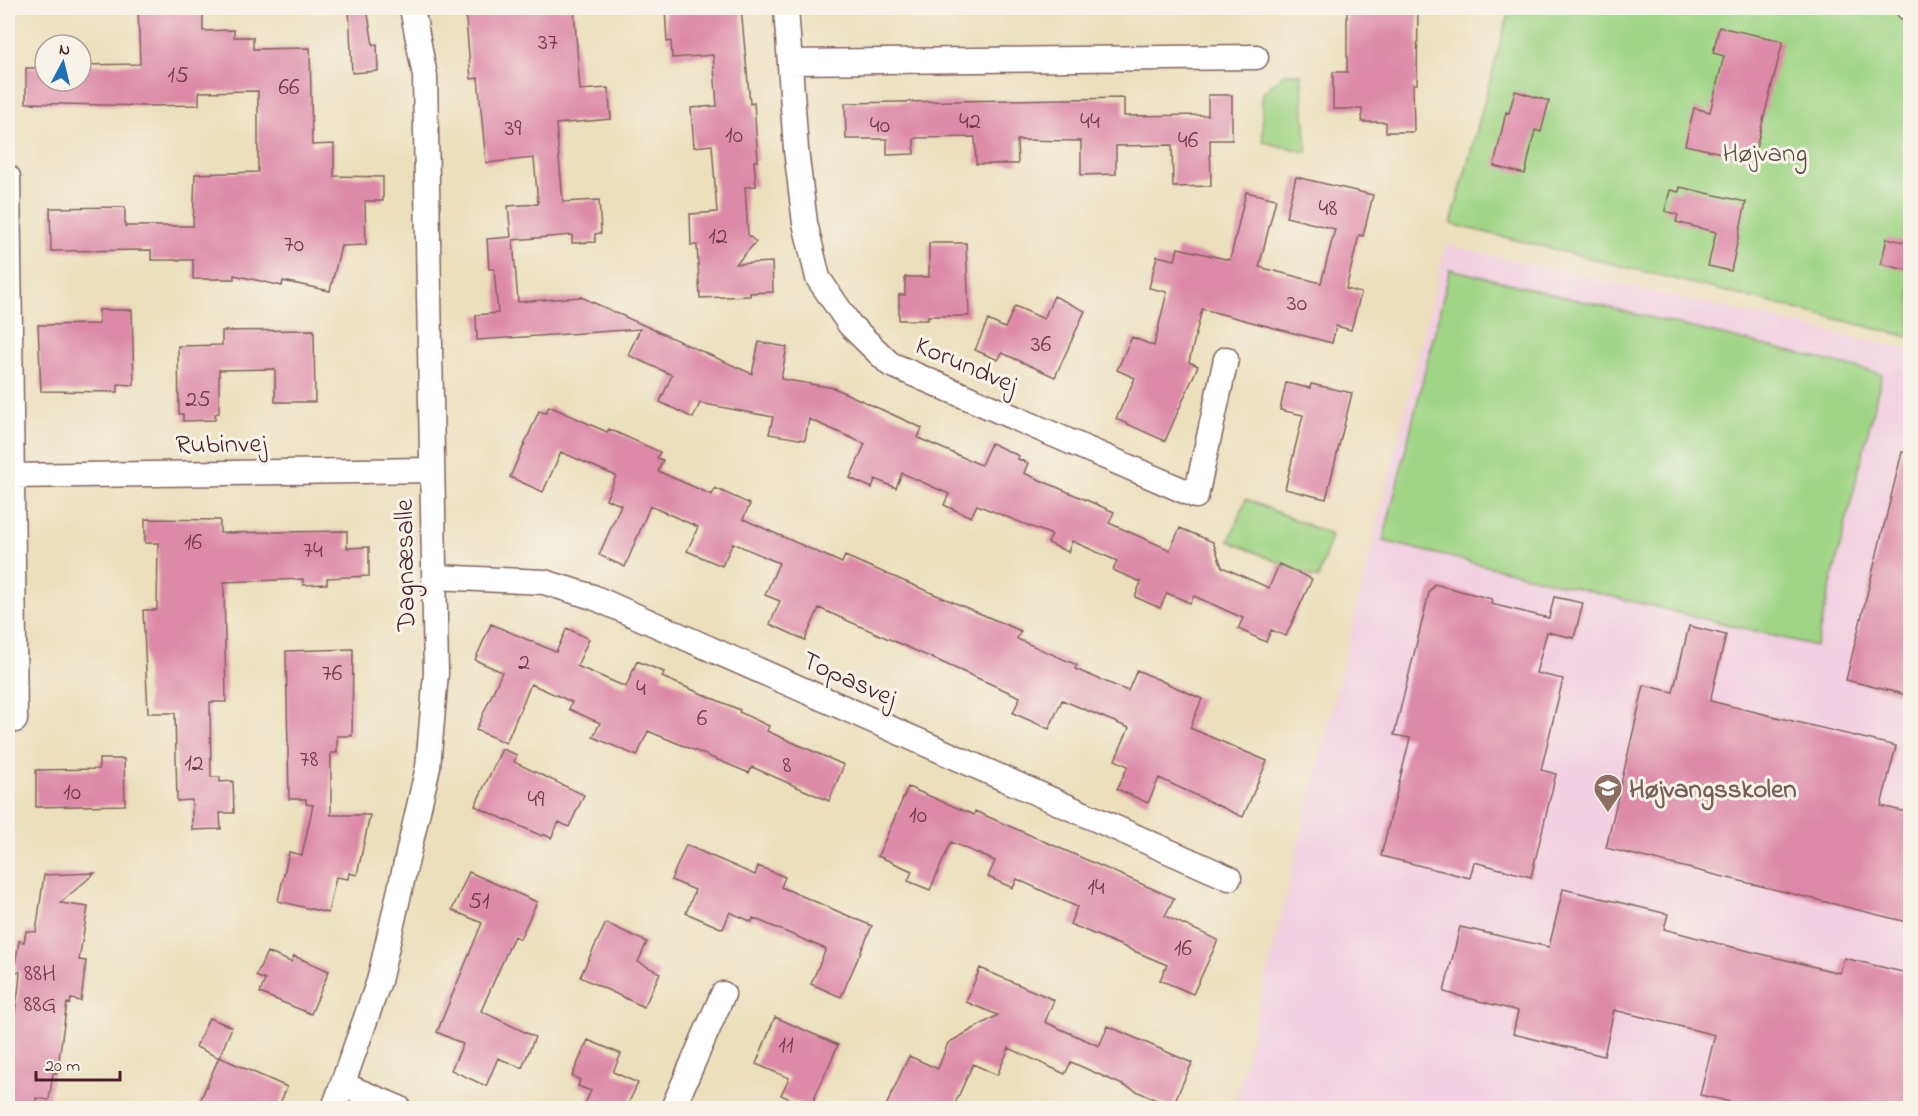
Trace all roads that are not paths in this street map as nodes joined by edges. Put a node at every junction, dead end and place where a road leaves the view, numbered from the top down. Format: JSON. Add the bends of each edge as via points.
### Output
{"nodes":[{"id":1,"x":412,"y":8,"type":"edge"},
{"id":2,"x":786,"y":8,"type":"edge"},
{"id":3,"x":1256,"y":57,"type":"dead end"},
{"id":4,"x":790,"y":62,"type":"junction"},
{"id":5,"x":8,"y":177,"type":"edge"},
{"id":6,"x":1226,"y":359,"type":"dead end"},
{"id":7,"x":432,"y":470,"type":"junction"},
{"id":8,"x":10,"y":476,"type":"edge"},
{"id":9,"x":435,"y":577,"type":"junction"},
{"id":10,"x":15,"y":720,"type":"dead end"},
{"id":11,"x":1229,"y":878,"type":"dead end"},
{"id":12,"x":723,"y":994,"type":"dead end"},
{"id":13,"x":344,"y":1085,"type":"junction"},
{"id":14,"x":334,"y":1108,"type":"edge"},
{"id":15,"x":399,"y":1108,"type":"edge"},
{"id":16,"x":673,"y":1108,"type":"edge"}],
"edges":[{"from":1,"to":7,"type":"street","name":"Dagnæsalle","via":[[425,76]]},
{"from":2,"to":4,"type":"street","name":"Korundvej"},
{"from":3,"to":4,"type":"street"},
{"from":4,"to":6,"type":"street","name":"Korundvej","via":[[805,224],[818,278],[850,325],[890,364],[1196,496]]},
{"from":5,"to":8,"type":"street"},
{"from":7,"to":8,"type":"street","name":"Rubinvej"},
{"from":7,"to":9,"type":"street","name":"Dagnæsalle"},
{"from":8,"to":10,"type":"street"},
{"from":9,"to":11,"type":"street","name":"Topasvej","via":[[544,582],[593,597]]},
{"from":9,"to":13,"type":"street","name":"Dagnæsalle","via":[[436,673],[428,767],[379,981]]},
{"from":12,"to":16,"type":"street"},
{"from":13,"to":14,"type":"street","name":"Dagnæsalle"},
{"from":13,"to":15,"type":"street"}]}
